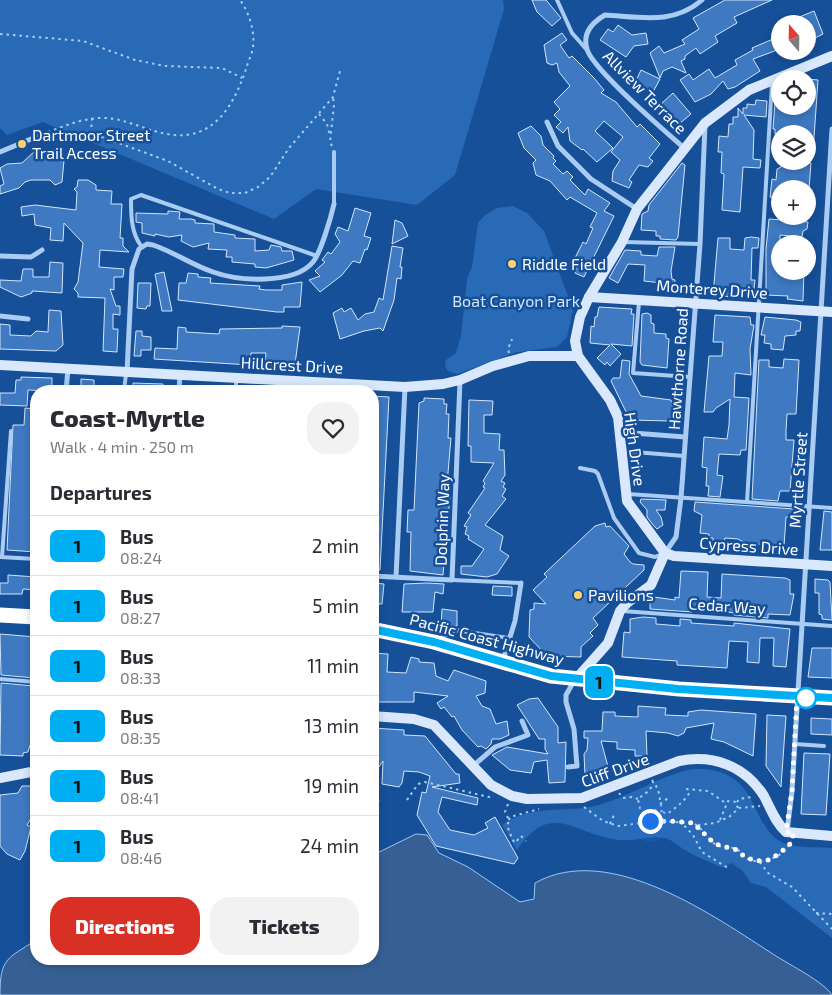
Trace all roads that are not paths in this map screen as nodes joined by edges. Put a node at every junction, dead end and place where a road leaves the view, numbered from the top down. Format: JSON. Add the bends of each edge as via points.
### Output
{"nodes":[{"id":1,"x":557,"y":0,"type":"edge"},
{"id":2,"x":702,"y":0,"type":"edge"},
{"id":3,"x":587,"y":50,"type":"junction"},
{"id":4,"x":832,"y":56,"type":"edge"},
{"id":5,"x":798,"y":70,"type":"edge"},
{"id":6,"x":771,"y":81,"type":"edge"},
{"id":7,"x":771,"y":97,"type":"edge"},
{"id":8,"x":547,"y":122,"type":"dead end"},
{"id":9,"x":705,"y":123,"type":"junction"},
{"id":10,"x":832,"y":129,"type":"edge"},
{"id":11,"x":43,"y":134,"type":"road end"},
{"id":12,"x":684,"y":148,"type":"junction"},
{"id":13,"x":0,"y":152,"type":"edge"},
{"id":14,"x":334,"y":152,"type":"road end"},
{"id":15,"x":334,"y":204,"type":"joint"},
{"id":16,"x":637,"y":209,"type":"junction"},
{"id":17,"x":622,"y":242,"type":"junction"},
{"id":18,"x":700,"y":244,"type":"junction"},
{"id":19,"x":142,"y":247,"type":"junction"},
{"id":20,"x":42,"y":250,"type":"dead end"},
{"id":21,"x":0,"y":256,"type":"edge"},
{"id":22,"x":316,"y":256,"type":"junction"},
{"id":23,"x":589,"y":297,"type":"junction"},
{"id":24,"x":639,"y":300,"type":"junction"},
{"id":25,"x":696,"y":304,"type":"junction"},
{"id":26,"x":758,"y":308,"type":"junction"},
{"id":27,"x":827,"y":312,"type":"edge"},
{"id":28,"x":0,"y":316,"type":"edge"},
{"id":29,"x":28,"y":319,"type":"dead end"},
{"id":30,"x":578,"y":356,"type":"junction"},
{"id":31,"x":0,"y":365,"type":"edge"},
{"id":32,"x":68,"y":369,"type":"junction"},
{"id":33,"x":127,"y":372,"type":"junction"},
{"id":34,"x":180,"y":374,"type":"junction"},
{"id":35,"x":236,"y":377,"type":"junction"},
{"id":36,"x":690,"y":377,"type":"junction"},
{"id":37,"x":293,"y":380,"type":"junction"},
{"id":38,"x":460,"y":380,"type":"junction"},
{"id":39,"x":67,"y":385,"type":"edge"},
{"id":40,"x":125,"y":385,"type":"edge"},
{"id":41,"x":179,"y":385,"type":"edge"},
{"id":42,"x":236,"y":385,"type":"edge"},
{"id":43,"x":293,"y":385,"type":"edge"},
{"id":44,"x":335,"y":385,"type":"edge"},
{"id":45,"x":379,"y":387,"type":"edge"},
{"id":46,"x":405,"y":387,"type":"junction"},
{"id":47,"x":11,"y":431,"type":"dead end"},
{"id":48,"x":620,"y":432,"type":"junction"},
{"id":49,"x":686,"y":437,"type":"junction"},
{"id":50,"x":622,"y":452,"type":"junction"},
{"id":51,"x":684,"y":456,"type":"junction"},
{"id":52,"x":580,"y":468,"type":"dead end"},
{"id":53,"x":625,"y":494,"type":"junction"},
{"id":54,"x":681,"y":498,"type":"junction"},
{"id":55,"x":747,"y":502,"type":"junction"},
{"id":56,"x":809,"y":506,"type":"junction"},
{"id":57,"x":832,"y":508,"type":"edge"},
{"id":58,"x":665,"y":553,"type":"junction"},
{"id":59,"x":1,"y":557,"type":"edge"},
{"id":60,"x":30,"y":559,"type":"edge"},
{"id":61,"x":805,"y":565,"type":"junction"},
{"id":62,"x":832,"y":566,"type":"edge"},
{"id":63,"x":379,"y":576,"type":"edge"},
{"id":64,"x":396,"y":577,"type":"junction"},
{"id":65,"x":452,"y":580,"type":"junction"},
{"id":66,"x":521,"y":583,"type":"joint"},
{"id":67,"x":620,"y":611,"type":"junction"},
{"id":68,"x":0,"y":616,"type":"edge"},
{"id":69,"x":30,"y":617,"type":"edge"},
{"id":70,"x":802,"y":624,"type":"junction"},
{"id":71,"x":832,"y":626,"type":"edge"},
{"id":72,"x":379,"y":630,"type":"edge"},
{"id":73,"x":508,"y":638,"type":"junction"},
{"id":74,"x":434,"y":642,"type":"junction"},
{"id":75,"x":503,"y":662,"type":"junction"},
{"id":76,"x":576,"y":679,"type":"junction"},
{"id":77,"x":0,"y":680,"type":"edge"},
{"id":78,"x":30,"y":682,"type":"edge"},
{"id":79,"x":797,"y":697,"type":"junction"},
{"id":80,"x":832,"y":698,"type":"edge"},
{"id":81,"x":379,"y":716,"type":"edge"},
{"id":82,"x":522,"y":721,"type":"dead end"},
{"id":83,"x":795,"y":744,"type":"junction"},
{"id":84,"x":824,"y":746,"type":"dead end"},
{"id":85,"x":472,"y":766,"type":"junction"},
{"id":86,"x":568,"y":767,"type":"dead end"},
{"id":87,"x":30,"y":772,"type":"edge"},
{"id":88,"x":0,"y":778,"type":"edge"},
{"id":89,"x":790,"y":833,"type":"junction"},
{"id":90,"x":832,"y":836,"type":"edge"}],
"edges":[{"from":1,"to":3,"type":"lane","via":[[572,33]]},
{"from":2,"to":3,"type":"street","name":"Allview Terrace","via":[[677,16],[605,15],[589,28]]},
{"from":3,"to":12,"type":"street","name":"Allview Terrace","via":[[600,69]]},
{"from":4,"to":5,"type":"street"},
{"from":6,"to":9,"type":"street","via":[[749,90]]},
{"from":7,"to":26,"type":"lane"},
{"from":8,"to":16,"type":"street","via":[[558,146],[591,179]]},
{"from":9,"to":12,"type":"street"},
{"from":9,"to":18,"type":"street","name":"Hawthorne Road"},
{"from":10,"to":27,"type":"street","name":"Myrtle Street"},
{"from":11,"to":13,"type":"street"},
{"from":12,"to":16,"type":"street"},
{"from":14,"to":15,"type":"lane"},
{"from":15,"to":22,"type":"street"},
{"from":16,"to":17,"type":"street"},
{"from":17,"to":18,"type":"lane"},
{"from":17,"to":23,"type":"street"},
{"from":18,"to":25,"type":"street","name":"Hawthorne Road"},
{"from":19,"to":22,"type":"street","via":[[147,244],[158,247],[222,275],[250,278],[293,274],[310,265]]},
{"from":19,"to":22,"type":"lane","via":[[131,219],[131,199],[141,195]]},
{"from":19,"to":33,"type":"street","via":[[132,270]]},
{"from":20,"to":21,"type":"street","via":[[31,257]]},
{"from":23,"to":24,"type":"street","name":"Monterey Drive"},
{"from":23,"to":30,"type":"street","via":[[576,331]]},
{"from":24,"to":25,"type":"street","name":"Monterey Drive"},
{"from":24,"to":36,"type":"lane","via":[[633,373]]},
{"from":25,"to":26,"type":"street","name":"Monterey Drive"},
{"from":25,"to":36,"type":"street","name":"Hawthorne Road"},
{"from":26,"to":27,"type":"street","name":"Monterey Drive"},
{"from":26,"to":55,"type":"lane"},
{"from":27,"to":56,"type":"street","name":"Myrtle Street"},
{"from":28,"to":29,"type":"street"},
{"from":30,"to":38,"type":"street","name":"Hillcrest Drive","via":[[546,354],[513,359]]},
{"from":30,"to":48,"type":"street","name":"High Drive","via":[[614,408]]},
{"from":31,"to":32,"type":"street","name":"Hillcrest Drive"},
{"from":32,"to":33,"type":"street","name":"Hillcrest Drive"},
{"from":32,"to":39,"type":"street"},
{"from":33,"to":34,"type":"street","name":"Hillcrest Drive"},
{"from":33,"to":40,"type":"lane"},
{"from":34,"to":35,"type":"street","name":"Hillcrest Drive"},
{"from":34,"to":41,"type":"street"},
{"from":35,"to":37,"type":"street","name":"Hillcrest Drive"},
{"from":35,"to":42,"type":"lane"},
{"from":36,"to":49,"type":"street","name":"Hawthorne Road"},
{"from":37,"to":43,"type":"street"},
{"from":37,"to":44,"type":"street","name":"Hillcrest Drive"},
{"from":38,"to":46,"type":"street","name":"Hillcrest Drive"},
{"from":38,"to":65,"type":"street","name":"Dolphin Way"},
{"from":45,"to":46,"type":"street","name":"Hillcrest Drive"},
{"from":46,"to":64,"type":"street"},
{"from":47,"to":59,"type":"lane"},
{"from":48,"to":49,"type":"street"},
{"from":48,"to":50,"type":"street","name":"High Drive"},
{"from":49,"to":51,"type":"street","name":"Hawthorne Road"},
{"from":50,"to":51,"type":"lane"},
{"from":50,"to":53,"type":"street","name":"High Drive"},
{"from":51,"to":54,"type":"street","name":"Hawthorne Road"},
{"from":52,"to":58,"type":"lane","via":[[598,474],[614,518],[639,553],[655,557]]},
{"from":53,"to":54,"type":"lane"},
{"from":53,"to":58,"type":"street","name":"High Drive","via":[[632,510]]},
{"from":54,"to":55,"type":"lane"},
{"from":54,"to":58,"type":"street","name":"Hawthorne Road","via":[[676,537]]},
{"from":55,"to":56,"type":"lane"},
{"from":56,"to":57,"type":"lane"},
{"from":56,"to":61,"type":"street","name":"Myrtle Street"},
{"from":58,"to":61,"type":"street","name":"Cypress Drive"},
{"from":58,"to":67,"type":"street","via":[[651,585]]},
{"from":59,"to":60,"type":"lane"},
{"from":61,"to":62,"type":"street","name":"Cypress Drive"},
{"from":61,"to":70,"type":"street","name":"Myrtle Street"},
{"from":63,"to":64,"type":"street","name":"Dolphin Way"},
{"from":64,"to":65,"type":"street","name":"Dolphin Way"},
{"from":65,"to":66,"type":"lane"},
{"from":66,"to":73,"type":"street","via":[[515,621]]},
{"from":67,"to":70,"type":"lane","name":"Cedar Way"},
{"from":67,"to":76,"type":"street","via":[[608,643]]},
{"from":68,"to":69,"type":"highway"},
{"from":70,"to":71,"type":"lane","name":"Cedar Way"},
{"from":70,"to":79,"type":"street","name":"Myrtle Street"},
{"from":72,"to":74,"type":"highway","name":"Pacific Coast Highway"},
{"from":73,"to":74,"type":"lane","via":[[455,630]]},
{"from":73,"to":75,"type":"street"},
{"from":74,"to":75,"type":"highway","name":"Pacific Coast Highway"},
{"from":75,"to":76,"type":"highway","name":"Pacific Coast Highway","via":[[551,676]]},
{"from":76,"to":79,"type":"highway","name":"Pacific Coast Highway"},
{"from":76,"to":86,"type":"street","via":[[566,697],[575,735],[577,766]]},
{"from":77,"to":78,"type":"lane"},
{"from":79,"to":80,"type":"highway","name":"Pacific Coast Highway"},
{"from":79,"to":83,"type":"street","name":"Myrtle Street"},
{"from":81,"to":85,"type":"street","name":"Cliff Drive","via":[[414,719],[434,726]]},
{"from":82,"to":85,"type":"street","via":[[528,735],[495,747]]},
{"from":83,"to":84,"type":"lane"},
{"from":83,"to":89,"type":"street","name":"Myrtle Street"},
{"from":85,"to":89,"type":"street","name":"Cliff Drive","via":[[500,791],[512,796],[576,803],[679,761],[694,758],[718,761],[748,777],[764,797],[775,819]]},
{"from":87,"to":88,"type":"street"},
{"from":89,"to":90,"type":"street"}]}
